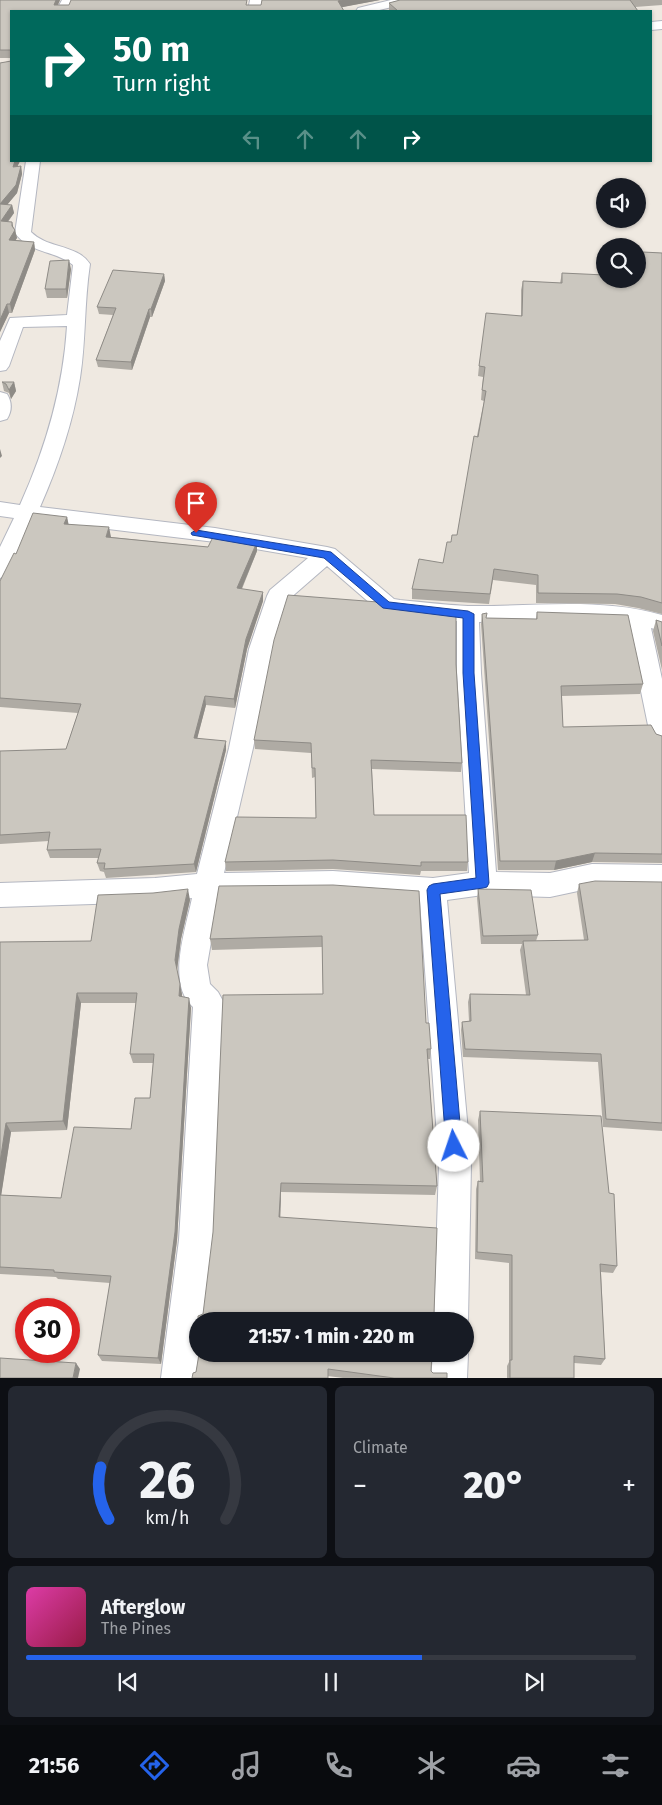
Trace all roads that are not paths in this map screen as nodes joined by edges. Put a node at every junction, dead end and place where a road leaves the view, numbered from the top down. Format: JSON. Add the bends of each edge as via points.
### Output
{"nodes":[{"id":1,"x":404,"y":0,"type":"edge"},
{"id":2,"x":366,"y":10,"type":"edge"},
{"id":3,"x":33,"y":162,"type":"edge"},
{"id":4,"x":77,"y":320,"type":"junction"},
{"id":5,"x":0,"y":366,"type":"edge"},
{"id":6,"x":0,"y":398,"type":"edge"},
{"id":7,"x":0,"y":414,"type":"edge"},
{"id":8,"x":0,"y":509,"type":"edge"},
{"id":9,"x":28,"y":512,"type":"junction"},
{"id":10,"x":327,"y":554,"type":"junction"},
{"id":11,"x":0,"y":570,"type":"edge"},
{"id":12,"x":468,"y":614,"type":"junction"},
{"id":13,"x":637,"y":616,"type":"junction"},
{"id":14,"x":662,"y":623,"type":"edge"},
{"id":15,"x":662,"y":735,"type":"edge"},
{"id":16,"x":662,"y":877,"type":"edge"},
{"id":17,"x":483,"y":883,"type":"junction"},
{"id":18,"x":208,"y":885,"type":"junction"},
{"id":19,"x":433,"y":890,"type":"junction"},
{"id":20,"x":0,"y":895,"type":"edge"},
{"id":21,"x":451,"y":1312,"type":"edge"},
{"id":22,"x":450,"y":1362,"type":"edge"},
{"id":23,"x":179,"y":1378,"type":"edge"},
{"id":24,"x":449,"y":1378,"type":"edge"}],
"edges":[{"from":1,"to":2,"type":"street"},
{"from":3,"to":4,"type":"street","via":[[23,234],[30,242],[75,257],[82,264]]},
{"from":4,"to":5,"type":"street","via":[[16,322]]},
{"from":4,"to":9,"type":"street","via":[[71,378],[57,440]]},
{"from":6,"to":7,"type":"street"},
{"from":8,"to":9,"type":"street"},
{"from":9,"to":10,"type":"street","via":[[214,535]]},
{"from":9,"to":11,"type":"street"},
{"from":10,"to":12,"type":"street","via":[[387,605]]},
{"from":10,"to":18,"type":"street","via":[[278,596],[261,649]]},
{"from":12,"to":13,"type":"street","via":[[564,612]]},
{"from":12,"to":17,"type":"street"},
{"from":13,"to":14,"type":"street"},
{"from":13,"to":15,"type":"street"},
{"from":16,"to":17,"type":"street","via":[[592,876],[550,885]]},
{"from":17,"to":19,"type":"street"},
{"from":18,"to":19,"type":"street","via":[[333,883]]},
{"from":18,"to":20,"type":"street"},
{"from":18,"to":23,"type":"street","via":[[193,965],[196,991],[208,1001],[196,1240]]},
{"from":19,"to":21,"type":"street","via":[[455,1164]]},
{"from":22,"to":24,"type":"street"}]}
